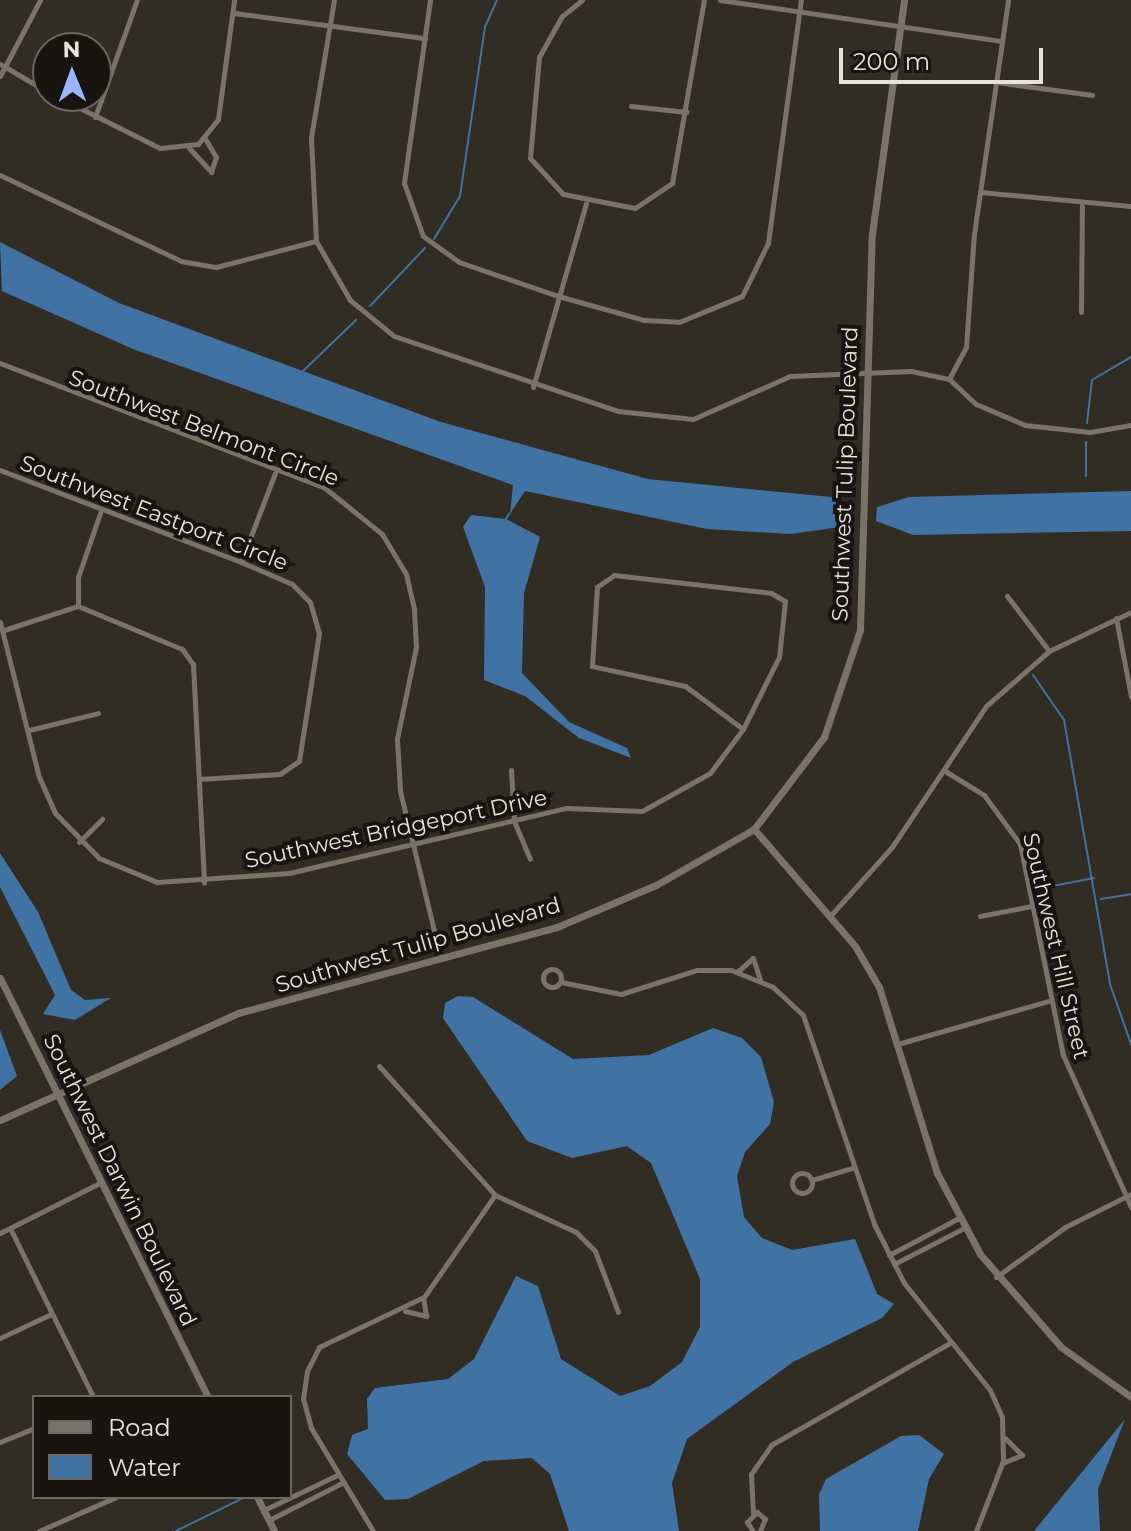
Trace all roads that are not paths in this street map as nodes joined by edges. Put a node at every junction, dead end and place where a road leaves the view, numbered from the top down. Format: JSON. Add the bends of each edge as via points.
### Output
{"nodes":[{"id":1,"x":40,"y":0,"type":"edge"},
{"id":2,"x":137,"y":0,"type":"edge"},
{"id":3,"x":234,"y":0,"type":"edge"},
{"id":4,"x":334,"y":0,"type":"edge"},
{"id":5,"x":430,"y":0,"type":"edge"},
{"id":6,"x":582,"y":0,"type":"edge"},
{"id":7,"x":704,"y":0,"type":"edge"},
{"id":8,"x":720,"y":0,"type":"edge"},
{"id":9,"x":801,"y":0,"type":"edge"},
{"id":10,"x":904,"y":0,"type":"edge"},
{"id":11,"x":1008,"y":0,"type":"edge"},
{"id":12,"x":799,"y":12,"type":"junction"},
{"id":13,"x":234,"y":13,"type":"junction"},
{"id":14,"x":331,"y":24,"type":"junction"},
{"id":15,"x":901,"y":26,"type":"junction"},
{"id":16,"x":425,"y":38,"type":"junction"},
{"id":17,"x":1002,"y":41,"type":"junction"},
{"id":18,"x":3,"y":65,"type":"edge"},
{"id":19,"x":0,"y":76,"type":"edge"},
{"id":20,"x":32,"y":82,"type":"edge"},
{"id":21,"x":996,"y":82,"type":"junction"},
{"id":22,"x":1092,"y":95,"type":"dead end"},
{"id":23,"x":631,"y":106,"type":"dead end"},
{"id":24,"x":86,"y":112,"type":"edge"},
{"id":25,"x":687,"y":112,"type":"junction"},
{"id":26,"x":95,"y":117,"type":"junction"},
{"id":27,"x":205,"y":139,"type":"junction"},
{"id":28,"x":189,"y":148,"type":"junction"},
{"id":29,"x":0,"y":175,"type":"edge"},
{"id":30,"x":980,"y":192,"type":"junction"},
{"id":31,"x":586,"y":203,"type":"junction"},
{"id":32,"x":1082,"y":206,"type":"junction"},
{"id":33,"x":1131,"y":206,"type":"edge"},
{"id":34,"x":316,"y":241,"type":"junction"},
{"id":35,"x":558,"y":296,"type":"junction"},
{"id":36,"x":1081,"y":312,"type":"dead end"},
{"id":37,"x":0,"y":363,"type":"edge"},
{"id":38,"x":865,"y":371,"type":"junction"},
{"id":39,"x":949,"y":379,"type":"junction"},
{"id":40,"x":533,"y":387,"type":"junction"},
{"id":41,"x":1131,"y":425,"type":"edge"},
{"id":42,"x":0,"y":470,"type":"edge"},
{"id":43,"x":275,"y":473,"type":"junction"},
{"id":44,"x":100,"y":513,"type":"junction"},
{"id":45,"x":241,"y":562,"type":"junction"},
{"id":46,"x":1007,"y":596,"type":"dead end"},
{"id":47,"x":78,"y":606,"type":"junction"},
{"id":48,"x":1131,"y":612,"type":"edge"},
{"id":49,"x":1116,"y":618,"type":"junction"},
{"id":50,"x":0,"y":622,"type":"edge"},
{"id":51,"x":4,"y":630,"type":"junction"},
{"id":52,"x":1049,"y":651,"type":"junction"},
{"id":53,"x":1131,"y":697,"type":"edge"},
{"id":54,"x":98,"y":713,"type":"dead end"},
{"id":55,"x":743,"y":729,"type":"junction"},
{"id":56,"x":29,"y":730,"type":"junction"},
{"id":57,"x":511,"y":770,"type":"dead end"},
{"id":58,"x":945,"y":771,"type":"junction"},
{"id":59,"x":199,"y":779,"type":"junction"},
{"id":60,"x":102,"y":819,"type":"dead end"},
{"id":61,"x":514,"y":821,"type":"junction"},
{"id":62,"x":754,"y":829,"type":"junction"},
{"id":63,"x":79,"y":842,"type":"junction"},
{"id":64,"x":414,"y":846,"type":"junction"},
{"id":65,"x":530,"y":859,"type":"dead end"},
{"id":66,"x":204,"y":883,"type":"junction"},
{"id":67,"x":1032,"y":906,"type":"junction"},
{"id":68,"x":830,"y":916,"type":"junction"},
{"id":69,"x":980,"y":916,"type":"dead end"},
{"id":70,"x":441,"y":959,"type":"junction"},
{"id":71,"x":737,"y":972,"type":"junction"},
{"id":72,"x":0,"y":978,"type":"edge"},
{"id":73,"x":760,"y":979,"type":"junction"},
{"id":74,"x":561,"y":982,"type":"dead end"},
{"id":75,"x":1048,"y":1001,"type":"junction"},
{"id":76,"x":901,"y":1043,"type":"junction"},
{"id":77,"x":379,"y":1066,"type":"dead end"},
{"id":78,"x":56,"y":1092,"type":"junction"},
{"id":79,"x":0,"y":1120,"type":"edge"},
{"id":80,"x":852,"y":1168,"type":"junction"},
{"id":81,"x":812,"y":1180,"type":"dead end"},
{"id":82,"x":100,"y":1183,"type":"junction"},
{"id":83,"x":495,"y":1195,"type":"junction"},
{"id":84,"x":1128,"y":1195,"type":"edge"},
{"id":85,"x":1131,"y":1207,"type":"edge"},
{"id":86,"x":959,"y":1218,"type":"junction"},
{"id":87,"x":10,"y":1228,"type":"junction"},
{"id":88,"x":964,"y":1228,"type":"junction"},
{"id":89,"x":0,"y":1233,"type":"edge"},
{"id":90,"x":889,"y":1255,"type":"junction"},
{"id":91,"x":894,"y":1264,"type":"junction"},
{"id":92,"x":996,"y":1277,"type":"junction"},
{"id":93,"x":423,"y":1298,"type":"junction"},
{"id":94,"x":405,"y":1311,"type":"junction"},
{"id":95,"x":618,"y":1312,"type":"dead end"},
{"id":96,"x":51,"y":1314,"type":"junction"},
{"id":97,"x":0,"y":1338,"type":"edge"},
{"id":98,"x":948,"y":1344,"type":"junction"},
{"id":99,"x":92,"y":1395,"type":"edge"},
{"id":100,"x":207,"y":1395,"type":"edge"},
{"id":101,"x":1131,"y":1397,"type":"edge"},
{"id":102,"x":32,"y":1429,"type":"edge"},
{"id":103,"x":1005,"y":1438,"type":"junction"},
{"id":104,"x":0,"y":1442,"type":"edge"},
{"id":105,"x":1002,"y":1463,"type":"junction"},
{"id":106,"x":339,"y":1474,"type":"junction"},
{"id":107,"x":344,"y":1482,"type":"junction"},
{"id":108,"x":308,"y":1490,"type":"junction"},
{"id":109,"x":292,"y":1497,"type":"edge"},
{"id":110,"x":312,"y":1498,"type":"junction"},
{"id":111,"x":111,"y":1499,"type":"edge"},
{"id":112,"x":258,"y":1499,"type":"edge"},
{"id":113,"x":288,"y":1499,"type":"edge"},
{"id":114,"x":264,"y":1510,"type":"junction"},
{"id":115,"x":753,"y":1513,"type":"junction"},
{"id":116,"x":269,"y":1520,"type":"junction"},
{"id":117,"x":39,"y":1531,"type":"edge"},
{"id":118,"x":274,"y":1531,"type":"edge"},
{"id":119,"x":373,"y":1531,"type":"edge"},
{"id":120,"x":753,"y":1531,"type":"edge"},
{"id":121,"x":760,"y":1531,"type":"edge"},
{"id":122,"x":976,"y":1531,"type":"edge"}],
"edges":[{"from":1,"to":18,"type":"street"},
{"from":2,"to":26,"type":"street"},
{"from":3,"to":13,"type":"street"},
{"from":4,"to":14,"type":"street"},
{"from":5,"to":16,"type":"street"},
{"from":6,"to":31,"type":"street","via":[[555,26],[539,57],[530,158],[542,178]]},
{"from":7,"to":25,"type":"street"},
{"from":8,"to":12,"type":"street"},
{"from":9,"to":12,"type":"street"},
{"from":10,"to":15,"type":"street","name":"Southwest Tulip Boulevard"},
{"from":11,"to":17,"type":"street"},
{"from":12,"to":15,"type":"street"},
{"from":12,"to":35,"type":"street","via":[[768,243],[742,296],[679,322],[644,320]]},
{"from":13,"to":14,"type":"street"},
{"from":13,"to":27,"type":"street","via":[[218,119]]},
{"from":14,"to":16,"type":"street"},
{"from":14,"to":34,"type":"street","via":[[311,138]]},
{"from":15,"to":17,"type":"street"},
{"from":15,"to":38,"type":"street","name":"Southwest Tulip Boulevard","via":[[872,234]]},
{"from":16,"to":35,"type":"street","via":[[404,183],[415,225],[459,262]]},
{"from":17,"to":21,"type":"street"},
{"from":18,"to":19,"type":"street"},
{"from":18,"to":20,"type":"street"},
{"from":21,"to":22,"type":"street"},
{"from":21,"to":30,"type":"street"},
{"from":23,"to":25,"type":"street"},
{"from":24,"to":26,"type":"street"},
{"from":25,"to":31,"type":"street","via":[[672,183],[659,198],[635,208]]},
{"from":26,"to":28,"type":"street","via":[[160,148]]},
{"from":27,"to":28,"type":"street"},
{"from":27,"to":28,"type":"street","via":[[216,157],[211,172]]},
{"from":29,"to":34,"type":"street","via":[[181,261],[216,267]]},
{"from":30,"to":32,"type":"street"},
{"from":30,"to":39,"type":"street","via":[[966,347]]},
{"from":31,"to":35,"type":"street"},
{"from":32,"to":33,"type":"street"},
{"from":32,"to":36,"type":"street"},
{"from":34,"to":40,"type":"street","via":[[367,320],[418,347]]},
{"from":35,"to":40,"type":"street"},
{"from":37,"to":43,"type":"street","name":"Southwest Belmont Circle"},
{"from":38,"to":39,"type":"street"},
{"from":38,"to":40,"type":"street","via":[[790,376],[693,419],[618,411]]},
{"from":38,"to":62,"type":"street","name":"Southwest Tulip Boulevard","via":[[860,630],[824,737]]},
{"from":39,"to":41,"type":"street","via":[[976,404],[1025,425],[1090,432]]},
{"from":42,"to":44,"type":"street","name":"Southwest Eastport Circle"},
{"from":43,"to":45,"type":"street"},
{"from":43,"to":64,"type":"street","name":"Southwest Belmont Circle","via":[[353,506],[406,574],[416,647],[397,739]]},
{"from":44,"to":45,"type":"street","name":"Southwest Eastport Circle"},
{"from":44,"to":47,"type":"street","via":[[78,577]]},
{"from":45,"to":59,"type":"street","name":"Southwest Eastport Circle","via":[[292,584],[313,612],[319,633],[299,761],[280,774]]},
{"from":46,"to":52,"type":"street"},
{"from":47,"to":51,"type":"street"},
{"from":47,"to":59,"type":"street","via":[[182,649],[193,664]]},
{"from":48,"to":49,"type":"street"},
{"from":49,"to":52,"type":"street"},
{"from":49,"to":53,"type":"street"},
{"from":50,"to":51,"type":"street","name":"Southwest Bridgeport Drive"},
{"from":51,"to":56,"type":"street","name":"Southwest Bridgeport Drive"},
{"from":52,"to":58,"type":"street","via":[[986,706]]},
{"from":54,"to":56,"type":"street"},
{"from":55,"to":55,"type":"street","name":"Southwest Bridgeport Drive","via":[[685,686],[592,666],[602,579],[782,598],[779,657]]},
{"from":55,"to":61,"type":"street","name":"Southwest Bridgeport Drive","via":[[710,773],[642,811],[567,808]]},
{"from":56,"to":63,"type":"street","name":"Southwest Bridgeport Drive","via":[[48,801]]},
{"from":57,"to":61,"type":"street"},
{"from":58,"to":67,"type":"street","name":"Southwest Hill Street","via":[[1009,821]]},
{"from":58,"to":68,"type":"street"},
{"from":59,"to":66,"type":"street"},
{"from":60,"to":63,"type":"street"},
{"from":61,"to":64,"type":"street","name":"Southwest Bridgeport Drive"},
{"from":61,"to":65,"type":"street"},
{"from":62,"to":68,"type":"street"},
{"from":62,"to":70,"type":"street","name":"Southwest Tulip Boulevard","via":[[656,885],[557,927]]},
{"from":63,"to":66,"type":"street","name":"Southwest Bridgeport Drive","via":[[124,873]]},
{"from":64,"to":66,"type":"street","name":"Southwest Bridgeport Drive"},
{"from":64,"to":70,"type":"street","name":"Southwest Belmont Circle"},
{"from":67,"to":69,"type":"street"},
{"from":67,"to":75,"type":"street","name":"Southwest Hill Street"},
{"from":68,"to":76,"type":"street","via":[[879,987]]},
{"from":70,"to":78,"type":"street","name":"Southwest Tulip Boulevard","via":[[238,1013]]},
{"from":71,"to":73,"type":"street"},
{"from":71,"to":73,"type":"street","via":[[753,958]]},
{"from":71,"to":74,"type":"street","via":[[697,970],[621,994]]},
{"from":72,"to":78,"type":"street","name":"Southwest Darwin Boulevard"},
{"from":73,"to":80,"type":"street","via":[[790,999],[810,1029]]},
{"from":75,"to":76,"type":"street"},
{"from":75,"to":84,"type":"street","name":"Southwest Hill Street","via":[[1080,1100]]},
{"from":76,"to":86,"type":"street","via":[[923,1129]]},
{"from":77,"to":83,"type":"street"},
{"from":78,"to":79,"type":"street","name":"Southwest Tulip Boulevard"},
{"from":78,"to":82,"type":"street","name":"Southwest Darwin Boulevard"},
{"from":80,"to":81,"type":"street"},
{"from":80,"to":90,"type":"street"},
{"from":82,"to":87,"type":"street"},
{"from":82,"to":100,"type":"street","name":"Southwest Darwin Boulevard"},
{"from":83,"to":93,"type":"street"},
{"from":83,"to":95,"type":"street","via":[[576,1232],[605,1269]]},
{"from":84,"to":85,"type":"street","name":"Southwest Hill Street"},
{"from":84,"to":92,"type":"street","via":[[1065,1227]]},
{"from":86,"to":88,"type":"street"},
{"from":86,"to":90,"type":"street"},
{"from":87,"to":89,"type":"street"},
{"from":87,"to":96,"type":"street"},
{"from":88,"to":91,"type":"street"},
{"from":88,"to":92,"type":"street"},
{"from":90,"to":91,"type":"street"},
{"from":91,"to":98,"type":"street"},
{"from":92,"to":101,"type":"street","via":[[1061,1347]]},
{"from":93,"to":94,"type":"street"},
{"from":93,"to":94,"type":"street","via":[[426,1316]]},
{"from":94,"to":106,"type":"street","via":[[319,1347],[307,1371],[303,1399],[311,1428]]},
{"from":96,"to":97,"type":"street"},
{"from":96,"to":99,"type":"street"},
{"from":98,"to":103,"type":"street","via":[[990,1390]]},
{"from":98,"to":115,"type":"street","via":[[771,1445],[751,1474]]},
{"from":102,"to":104,"type":"street"},
{"from":103,"to":105,"type":"street"},
{"from":103,"to":105,"type":"street","via":[[1022,1455]]},
{"from":105,"to":122,"type":"street"},
{"from":106,"to":107,"type":"street"},
{"from":106,"to":108,"type":"street"},
{"from":107,"to":110,"type":"street"},
{"from":107,"to":119,"type":"street"},
{"from":108,"to":109,"type":"street"},
{"from":108,"to":110,"type":"street"},
{"from":110,"to":116,"type":"street"},
{"from":111,"to":117,"type":"street"},
{"from":112,"to":114,"type":"street"},
{"from":113,"to":114,"type":"street"},
{"from":114,"to":116,"type":"street"},
{"from":115,"to":120,"type":"street","via":[[747,1522]]},
{"from":115,"to":121,"type":"street","via":[[765,1519]]},
{"from":116,"to":118,"type":"street"}]}
